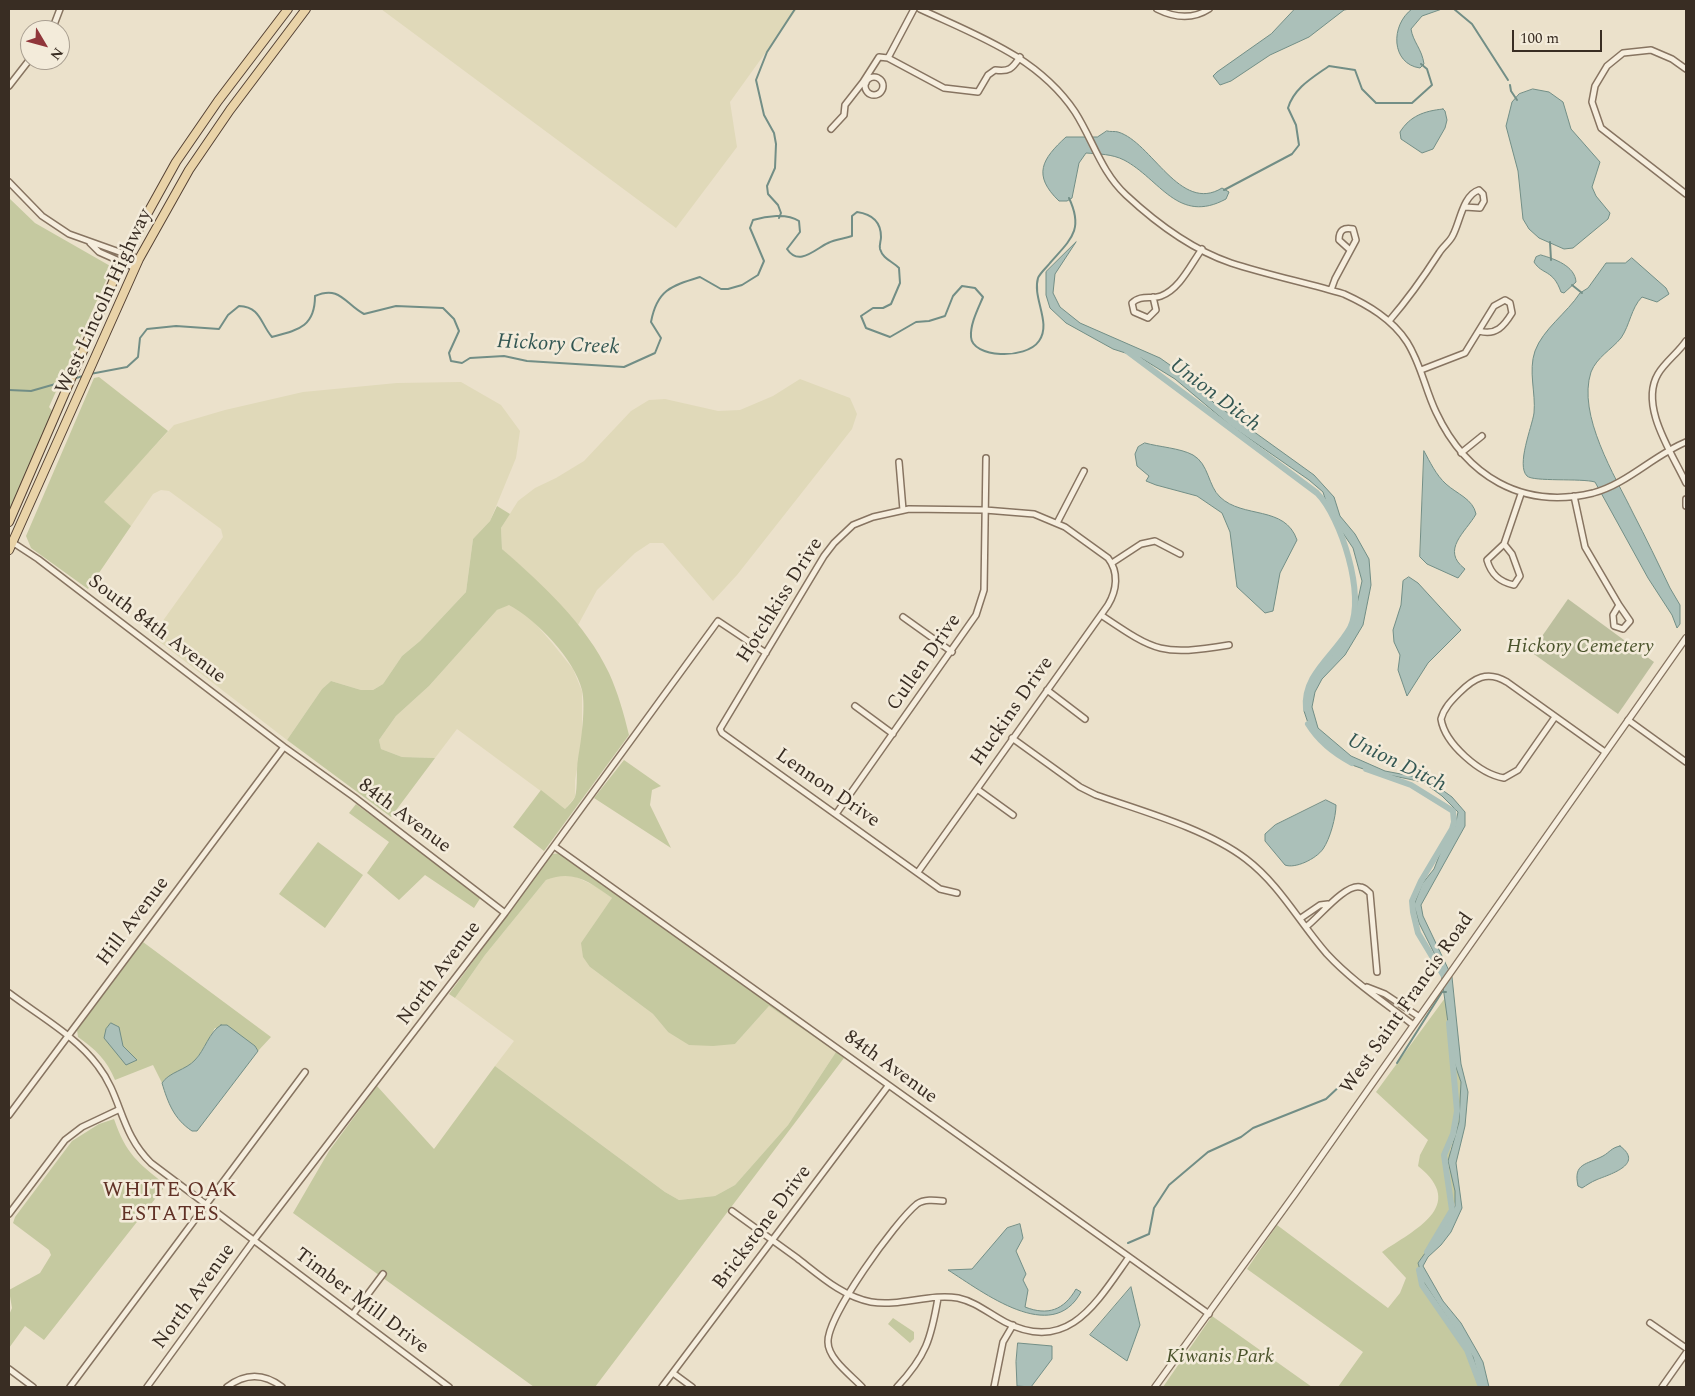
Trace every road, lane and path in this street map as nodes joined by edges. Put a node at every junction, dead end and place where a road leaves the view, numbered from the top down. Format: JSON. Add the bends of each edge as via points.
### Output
{"nodes":[{"id":1,"x":288,"y":9,"type":"edge"},
{"id":2,"x":306,"y":9,"type":"edge"},
{"id":3,"x":914,"y":9,"type":"edge"},
{"id":4,"x":920,"y":9,"type":"edge"},
{"id":5,"x":1157,"y":9,"type":"edge"},
{"id":6,"x":1209,"y":9,"type":"edge"},
{"id":7,"x":1020,"y":57,"type":"junction"},
{"id":8,"x":888,"y":58,"type":"junction"},
{"id":9,"x":1686,"y":69,"type":"edge"},
{"id":10,"x":21,"y":70,"type":"edge"},
{"id":11,"x":9,"y":86,"type":"edge"},
{"id":12,"x":831,"y":129,"type":"dead end"},
{"id":13,"x":9,"y":182,"type":"edge"},
{"id":14,"x":1686,"y":194,"type":"edge"},
{"id":15,"x":1465,"y":207,"type":"dead end"},
{"id":16,"x":90,"y":243,"type":"junction"},
{"id":17,"x":1202,"y":250,"type":"junction"},
{"id":18,"x":1350,"y":250,"type":"dead end"},
{"id":19,"x":126,"y":254,"type":"junction"},
{"id":20,"x":139,"y":259,"type":"junction"},
{"id":21,"x":122,"y":262,"type":"junction"},
{"id":22,"x":135,"y":268,"type":"junction"},
{"id":23,"x":1331,"y":290,"type":"junction"},
{"id":24,"x":1153,"y":296,"type":"junction"},
{"id":25,"x":1389,"y":321,"type":"junction"},
{"id":26,"x":1479,"y":331,"type":"junction"},
{"id":27,"x":1686,"y":341,"type":"edge"},
{"id":28,"x":1421,"y":370,"type":"junction"},
{"id":29,"x":1482,"y":436,"type":"dead end"},
{"id":30,"x":1686,"y":442,"type":"edge"},
{"id":31,"x":1670,"y":449,"type":"junction"},
{"id":32,"x":1461,"y":453,"type":"junction"},
{"id":33,"x":986,"y":458,"type":"dead end"},
{"id":34,"x":898,"y":462,"type":"dead end"},
{"id":35,"x":1084,"y":471,"type":"dead end"},
{"id":36,"x":1686,"y":483,"type":"edge"},
{"id":37,"x":1521,"y":494,"type":"junction"},
{"id":38,"x":1574,"y":496,"type":"junction"},
{"id":39,"x":1686,"y":500,"type":"edge"},
{"id":40,"x":1686,"y":506,"type":"edge"},
{"id":41,"x":903,"y":510,"type":"junction"},
{"id":42,"x":985,"y":510,"type":"junction"},
{"id":43,"x":9,"y":522,"type":"edge"},
{"id":44,"x":1058,"y":523,"type":"junction"},
{"id":45,"x":10,"y":544,"type":"edge"},
{"id":46,"x":1504,"y":544,"type":"junction"},
{"id":47,"x":1180,"y":554,"type":"dead end"},
{"id":48,"x":1112,"y":563,"type":"junction"},
{"id":49,"x":1619,"y":605,"type":"dead end"},
{"id":50,"x":1101,"y":615,"type":"junction"},
{"id":51,"x":903,"y":617,"type":"dead end"},
{"id":52,"x":1686,"y":638,"type":"edge"},
{"id":53,"x":1229,"y":645,"type":"dead end"},
{"id":54,"x":952,"y":652,"type":"junction"},
{"id":55,"x":766,"y":653,"type":"junction"},
{"id":56,"x":1047,"y":690,"type":"junction"},
{"id":57,"x":855,"y":706,"type":"dead end"},
{"id":58,"x":1555,"y":718,"type":"junction"},
{"id":59,"x":1085,"y":719,"type":"dead end"},
{"id":60,"x":1628,"y":720,"type":"junction"},
{"id":61,"x":720,"y":729,"type":"joint"},
{"id":62,"x":893,"y":734,"type":"junction"},
{"id":63,"x":1012,"y":738,"type":"junction"},
{"id":64,"x":284,"y":747,"type":"junction"},
{"id":65,"x":1605,"y":752,"type":"junction"},
{"id":66,"x":1686,"y":762,"type":"edge"},
{"id":67,"x":976,"y":789,"type":"junction"},
{"id":68,"x":836,"y":814,"type":"junction"},
{"id":69,"x":1013,"y":814,"type":"dead end"},
{"id":70,"x":554,"y":846,"type":"junction"},
{"id":71,"x":918,"y":872,"type":"junction"},
{"id":72,"x":956,"y":893,"type":"dead end"},
{"id":73,"x":1328,"y":904,"type":"junction"},
{"id":74,"x":506,"y":913,"type":"junction"},
{"id":75,"x":1301,"y":918,"type":"junction"},
{"id":76,"x":1307,"y":926,"type":"junction"},
{"id":77,"x":1377,"y":972,"type":"dead end"},
{"id":78,"x":1364,"y":986,"type":"junction"},
{"id":79,"x":9,"y":993,"type":"edge"},
{"id":80,"x":1418,"y":1016,"type":"junction"},
{"id":81,"x":1412,"y":1024,"type":"junction"},
{"id":82,"x":67,"y":1037,"type":"junction"},
{"id":83,"x":305,"y":1072,"type":"dead end"},
{"id":84,"x":888,"y":1086,"type":"junction"},
{"id":85,"x":118,"y":1110,"type":"junction"},
{"id":86,"x":9,"y":1115,"type":"edge"},
{"id":87,"x":942,"y":1201,"type":"dead end"},
{"id":88,"x":206,"y":1204,"type":"junction"},
{"id":89,"x":732,"y":1211,"type":"dead end"},
{"id":90,"x":9,"y":1214,"type":"edge"},
{"id":91,"x":254,"y":1240,"type":"junction"},
{"id":92,"x":773,"y":1240,"type":"junction"},
{"id":93,"x":1129,"y":1257,"type":"junction"},
{"id":94,"x":382,"y":1274,"type":"dead end"},
{"id":95,"x":848,"y":1294,"type":"junction"},
{"id":96,"x":938,"y":1298,"type":"junction"},
{"id":97,"x":353,"y":1314,"type":"junction"},
{"id":98,"x":1209,"y":1314,"type":"junction"},
{"id":99,"x":1650,"y":1323,"type":"dead end"},
{"id":100,"x":1013,"y":1325,"type":"junction"},
{"id":101,"x":1686,"y":1348,"type":"edge"},
{"id":102,"x":1686,"y":1353,"type":"edge"},
{"id":103,"x":9,"y":1369,"type":"edge"},
{"id":104,"x":673,"y":1372,"type":"junction"},
{"id":105,"x":33,"y":1387,"type":"edge"},
{"id":106,"x":70,"y":1387,"type":"edge"},
{"id":107,"x":147,"y":1387,"type":"edge"},
{"id":108,"x":227,"y":1387,"type":"edge"},
{"id":109,"x":282,"y":1387,"type":"edge"},
{"id":110,"x":449,"y":1387,"type":"edge"},
{"id":111,"x":662,"y":1387,"type":"edge"},
{"id":112,"x":692,"y":1387,"type":"edge"},
{"id":113,"x":862,"y":1387,"type":"edge"},
{"id":114,"x":897,"y":1387,"type":"edge"},
{"id":115,"x":994,"y":1387,"type":"edge"},
{"id":116,"x":1155,"y":1387,"type":"edge"},
{"id":117,"x":1662,"y":1387,"type":"edge"}],
"edges":[{"from":1,"to":19,"type":"main road","name":"West Lincoln Highway","via":[[176,162]]},
{"from":2,"to":20,"type":"main road","name":"West Lincoln Highway","via":[[188,170]]},
{"from":3,"to":8,"type":"street"},
{"from":4,"to":7,"type":"street"},
{"from":5,"to":6,"type":"street","via":[[1181,17]]},
{"from":7,"to":8,"type":"street","via":[[1013,69],[1006,72],[995,70],[988,75],[978,92],[944,88]]},
{"from":7,"to":17,"type":"street","via":[[1062,94],[1105,170],[1127,196]]},
{"from":8,"to":12,"type":"street","via":[[879,57],[865,83],[845,105],[844,115]]},
{"from":9,"to":14,"type":"street","via":[[1672,58],[1651,50],[1623,53],[1607,66],[1595,86],[1592,102],[1600,128]]},
{"from":10,"to":11,"type":"street"},
{"from":13,"to":16,"type":"street","via":[[42,216]]},
{"from":15,"to":25,"type":"street","via":[[1453,237]]},
{"from":16,"to":19,"type":"street"},
{"from":16,"to":21,"type":"street","via":[[99,252]]},
{"from":17,"to":23,"type":"street","via":[[1230,262]]},
{"from":17,"to":24,"type":"street","via":[[1171,290]]},
{"from":18,"to":23,"type":"street"},
{"from":19,"to":20,"type":"street"},
{"from":19,"to":21,"type":"main road","name":"West Lincoln Highway"},
{"from":20,"to":22,"type":"main road","name":"West Lincoln Highway"},
{"from":21,"to":22,"type":"street"},
{"from":21,"to":43,"type":"main road","name":"West Lincoln Highway"},
{"from":22,"to":45,"type":"main road","name":"West Lincoln Highway"},
{"from":23,"to":25,"type":"street","via":[[1358,300]]},
{"from":24,"to":24,"type":"street","via":[[1132,302],[1134,312],[1148,318],[1153,314],[1156,310]]},
{"from":25,"to":28,"type":"street","via":[[1406,340]]},
{"from":26,"to":26,"type":"street","via":[[1499,301],[1510,303],[1512,313],[1504,326],[1488,334]]},
{"from":26,"to":28,"type":"street","via":[[1465,353]]},
{"from":27,"to":31,"type":"street","via":[[1658,372],[1651,392],[1654,412]]},
{"from":28,"to":32,"type":"street","via":[[1435,410]]},
{"from":29,"to":32,"type":"street"},
{"from":30,"to":31,"type":"street"},
{"from":31,"to":36,"type":"street"},
{"from":31,"to":38,"type":"street","via":[[1620,481]]},
{"from":32,"to":37,"type":"street","via":[[1499,484]]},
{"from":33,"to":42,"type":"street","name":"Cullen Drive"},
{"from":34,"to":41,"type":"street"},
{"from":35,"to":44,"type":"street"},
{"from":37,"to":38,"type":"street","via":[[1548,499]]},
{"from":37,"to":46,"type":"street"},
{"from":38,"to":49,"type":"street","via":[[1585,547]]},
{"from":39,"to":40,"type":"street"},
{"from":41,"to":42,"type":"street","name":"Hotchkiss Drive"},
{"from":41,"to":55,"type":"street","name":"Hotchkiss Drive","via":[[853,525],[834,543]]},
{"from":42,"to":44,"type":"street","name":"Hotchkiss Drive","via":[[1023,512]]},
{"from":42,"to":54,"type":"street","name":"Cullen Drive","via":[[984,590],[976,615]]},
{"from":44,"to":48,"type":"street","name":"Hotchkiss Drive"},
{"from":45,"to":64,"type":"street","name":"South 84th Avenue","via":[[45,564]]},
{"from":46,"to":46,"type":"street","via":[[1487,560],[1490,572],[1505,583],[1514,585],[1520,576],[1512,554]]},
{"from":47,"to":48,"type":"street","via":[[1155,541],[1141,544]]},
{"from":48,"to":50,"type":"street","name":"Huckins Drive","via":[[1116,588]]},
{"from":50,"to":53,"type":"street","via":[[1140,642],[1160,649],[1178,651]]},
{"from":50,"to":56,"type":"street","name":"Huckins Drive"},
{"from":51,"to":54,"type":"street"},
{"from":52,"to":60,"type":"street","name":"West Saint Francis Road"},
{"from":54,"to":62,"type":"street","name":"Cullen Drive"},
{"from":55,"to":61,"type":"street","name":"Hotchkiss Drive"},
{"from":55,"to":70,"type":"street","name":"North Avenue","via":[[718,621]]},
{"from":56,"to":59,"type":"street"},
{"from":56,"to":63,"type":"street","name":"Huckins Drive"},
{"from":57,"to":62,"type":"street"},
{"from":58,"to":58,"type":"street","via":[[1507,682],[1492,675],[1470,682],[1451,701],[1441,719],[1445,734],[1455,747],[1488,772],[1504,778],[1518,770]]},
{"from":58,"to":65,"type":"street"},
{"from":60,"to":65,"type":"street","name":"West Saint Francis Road"},
{"from":60,"to":66,"type":"street"},
{"from":61,"to":68,"type":"street","name":"Lennon Drive"},
{"from":62,"to":68,"type":"street","name":"Cullen Drive"},
{"from":63,"to":67,"type":"street","name":"Huckins Drive"},
{"from":63,"to":75,"type":"street","via":[[1080,787],[1226,846],[1266,875]]},
{"from":64,"to":74,"type":"street","name":"84th Avenue"},
{"from":64,"to":82,"type":"street","name":"Hill Avenue"},
{"from":65,"to":80,"type":"street","name":"West Saint Francis Road"},
{"from":67,"to":69,"type":"street"},
{"from":67,"to":71,"type":"street","name":"Huckins Drive"},
{"from":68,"to":71,"type":"street","name":"Lennon Drive"},
{"from":70,"to":74,"type":"street","name":"North Avenue"},
{"from":70,"to":84,"type":"street","name":"84th Avenue"},
{"from":71,"to":72,"type":"street","name":"Lennon Drive","via":[[940,888]]},
{"from":73,"to":75,"type":"street","via":[[1320,905]]},
{"from":73,"to":76,"type":"street","via":[[1324,913]]},
{"from":73,"to":77,"type":"street","via":[[1359,886],[1370,893]]},
{"from":74,"to":91,"type":"street","name":"North Avenue"},
{"from":75,"to":76,"type":"street"},
{"from":76,"to":78,"type":"street","via":[[1327,953]]},
{"from":78,"to":80,"type":"street","via":[[1385,994]]},
{"from":78,"to":81,"type":"street"},
{"from":79,"to":82,"type":"street","name":"Timber Mill Drive"},
{"from":80,"to":81,"type":"street","name":"West Saint Francis Road"},
{"from":81,"to":98,"type":"street","name":"West Saint Francis Road"},
{"from":82,"to":85,"type":"street","name":"Timber Mill Drive","via":[[98,1066],[108,1081]]},
{"from":82,"to":86,"type":"street","name":"Hill Avenue"},
{"from":83,"to":88,"type":"street"},
{"from":84,"to":92,"type":"street","name":"Brickstone Drive"},
{"from":84,"to":93,"type":"street","name":"84th Avenue"},
{"from":85,"to":88,"type":"street","name":"Timber Mill Drive","via":[[138,1150]]},
{"from":85,"to":90,"type":"street","via":[[82,1127],[65,1140]]},
{"from":87,"to":95,"type":"street","via":[[918,1203]]},
{"from":88,"to":91,"type":"street","name":"Timber Mill Drive"},
{"from":88,"to":106,"type":"street"},
{"from":89,"to":92,"type":"street"},
{"from":91,"to":97,"type":"street","name":"Timber Mill Drive"},
{"from":91,"to":107,"type":"street","name":"North Avenue"},
{"from":92,"to":95,"type":"street"},
{"from":92,"to":104,"type":"street","name":"Brickstone Drive"},
{"from":93,"to":98,"type":"street","name":"84th Avenue"},
{"from":93,"to":100,"type":"street","via":[[1093,1308],[1075,1323],[1054,1331],[1032,1332]]},
{"from":94,"to":97,"type":"street"},
{"from":95,"to":96,"type":"street","via":[[872,1303]]},
{"from":95,"to":113,"type":"street","via":[[828,1336],[828,1344],[832,1355]]},
{"from":96,"to":100,"type":"street","via":[[972,1301]]},
{"from":96,"to":114,"type":"street","via":[[932,1334]]},
{"from":97,"to":110,"type":"street","name":"Timber Mill Drive"},
{"from":98,"to":116,"type":"street","name":"West Saint Francis Road"},
{"from":99,"to":101,"type":"street"},
{"from":100,"to":115,"type":"street","via":[[1003,1342]]},
{"from":102,"to":117,"type":"street"},
{"from":103,"to":105,"type":"street"},
{"from":104,"to":111,"type":"street","name":"Brickstone Drive"},
{"from":104,"to":112,"type":"street"},
{"from":108,"to":109,"type":"street","via":[[246,1377],[262,1376]]}]}
